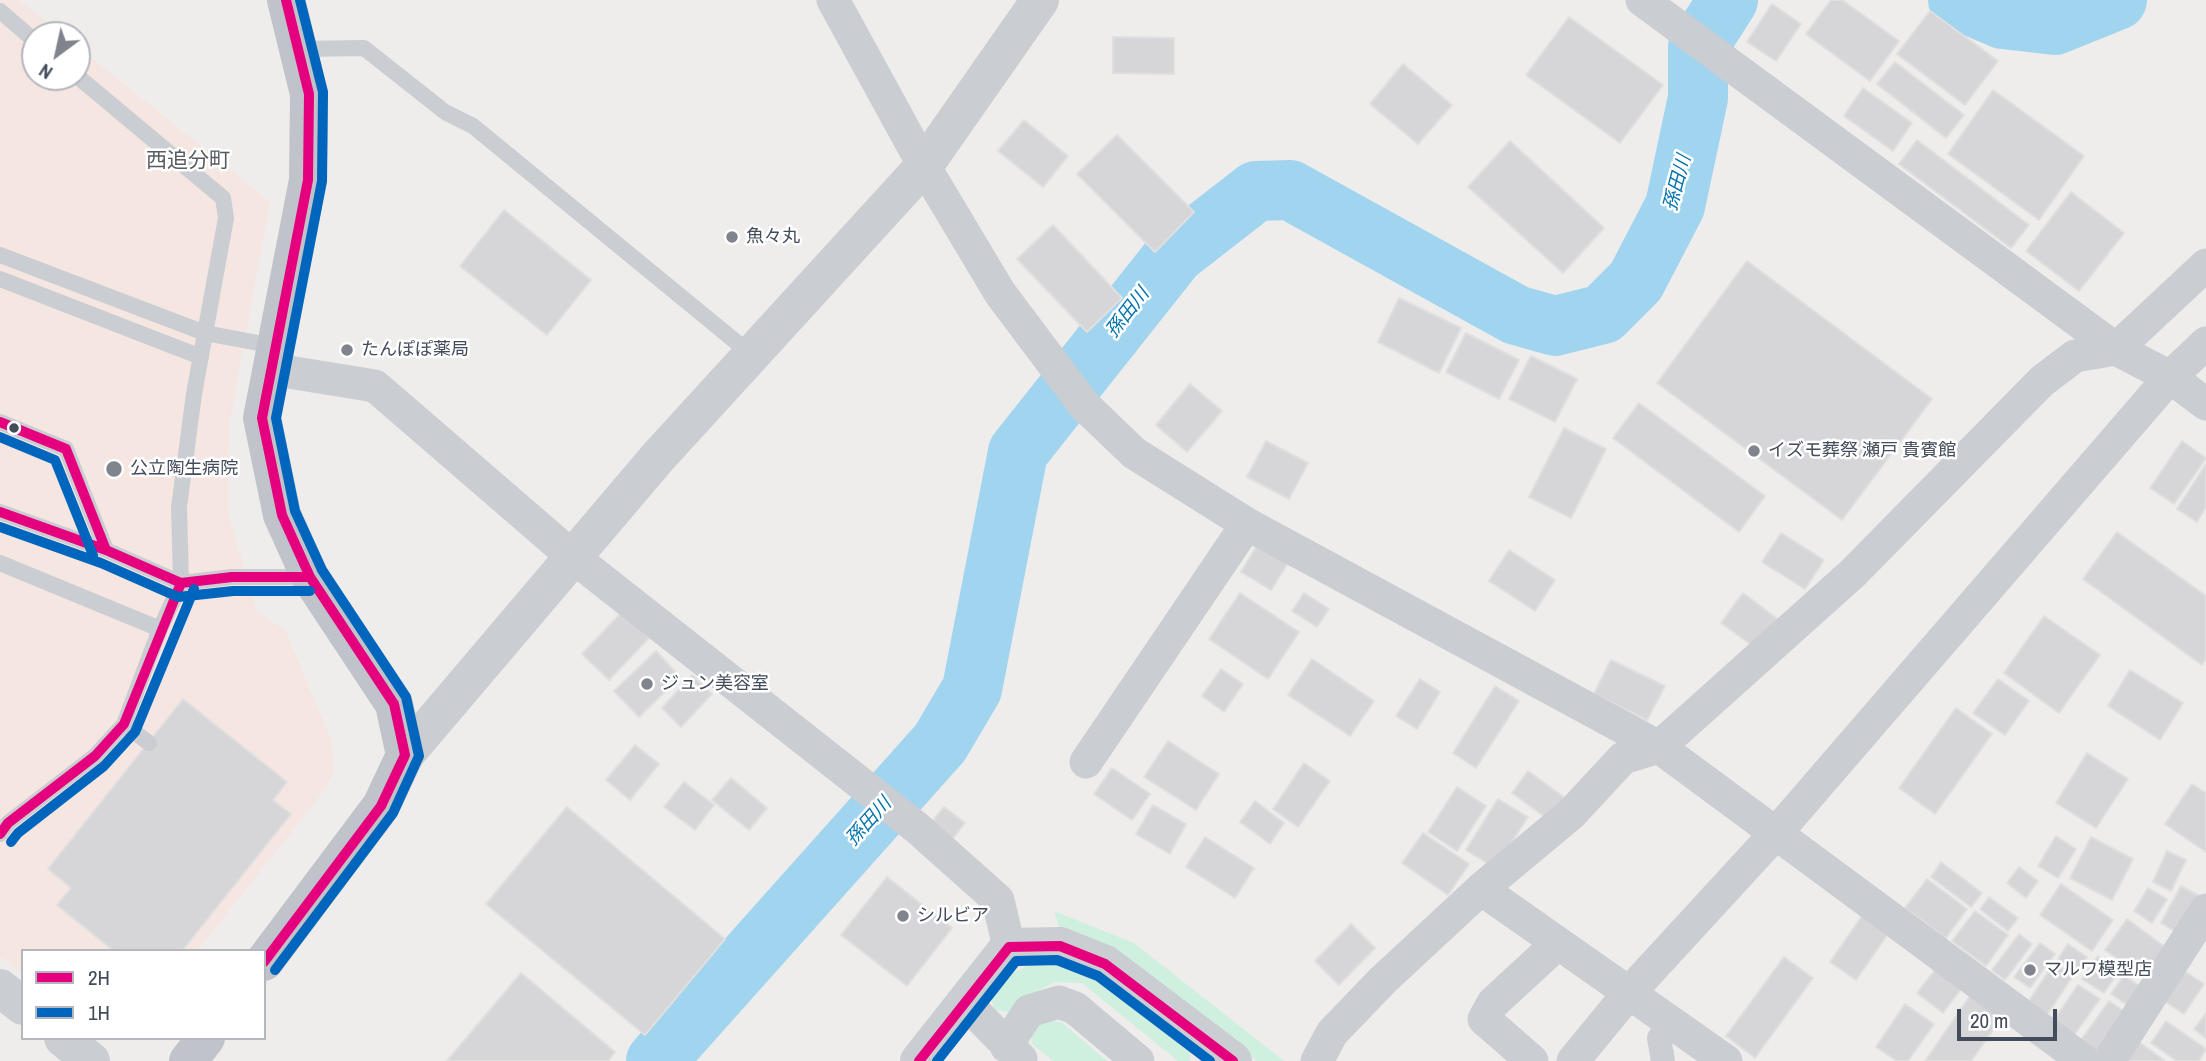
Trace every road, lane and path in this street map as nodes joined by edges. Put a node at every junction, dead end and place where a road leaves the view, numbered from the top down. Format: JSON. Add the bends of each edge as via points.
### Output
{"nodes":[{"id":1,"x":286,"y":0,"type":"edge"},
{"id":2,"x":833,"y":0,"type":"edge"},
{"id":3,"x":1040,"y":0,"type":"edge"},
{"id":4,"x":1642,"y":0,"type":"edge"},
{"id":5,"x":0,"y":12,"type":"edge"},
{"id":6,"x":21,"y":29,"type":"edge"},
{"id":7,"x":300,"y":49,"type":"junction"},
{"id":8,"x":91,"y":88,"type":"edge"},
{"id":9,"x":924,"y":166,"type":"junction"},
{"id":10,"x":0,"y":255,"type":"edge"},
{"id":11,"x":2206,"y":265,"type":"edge"},
{"id":12,"x":0,"y":279,"type":"edge"},
{"id":13,"x":205,"y":333,"type":"junction"},
{"id":14,"x":2206,"y":343,"type":"edge"},
{"id":15,"x":2116,"y":349,"type":"junction"},
{"id":16,"x":752,"y":355,"type":"junction"},
{"id":17,"x":201,"y":357,"type":"junction"},
{"id":18,"x":272,"y":358,"type":"junction"},
{"id":19,"x":2171,"y":377,"type":"junction"},
{"id":20,"x":2206,"y":404,"type":"edge"},
{"id":21,"x":0,"y":422,"type":"edge"},
{"id":22,"x":0,"y":512,"type":"edge"},
{"id":23,"x":1247,"y":524,"type":"junction"},
{"id":24,"x":106,"y":550,"type":"junction"},
{"id":25,"x":573,"y":556,"type":"junction"},
{"id":26,"x":0,"y":564,"type":"edge"},
{"id":27,"x":310,"y":577,"type":"junction"},
{"id":28,"x":181,"y":583,"type":"junction"},
{"id":29,"x":160,"y":629,"type":"junction"},
{"id":30,"x":124,"y":724,"type":"junction"},
{"id":31,"x":149,"y":743,"type":"dead end"},
{"id":32,"x":1659,"y":747,"type":"junction"},
{"id":33,"x":405,"y":755,"type":"junction"},
{"id":34,"x":1086,"y":762,"type":"dead end"},
{"id":35,"x":1777,"y":832,"type":"junction"},
{"id":36,"x":0,"y":834,"type":"edge"},
{"id":37,"x":1481,"y":889,"type":"junction"},
{"id":38,"x":2206,"y":910,"type":"edge"},
{"id":39,"x":1558,"y":944,"type":"junction"},
{"id":40,"x":1009,"y":947,"type":"junction"},
{"id":41,"x":266,"y":959,"type":"edge"},
{"id":42,"x":0,"y":988,"type":"edge"},
{"id":43,"x":1628,"y":993,"type":"junction"},
{"id":44,"x":966,"y":1003,"type":"junction"},
{"id":45,"x":21,"y":1004,"type":"edge"},
{"id":46,"x":1670,"y":1022,"type":"junction"},
{"id":47,"x":65,"y":1040,"type":"edge"},
{"id":48,"x":204,"y":1040,"type":"edge"},
{"id":49,"x":1014,"y":1054,"type":"edge"},
{"id":50,"x":1216,"y":1056,"type":"edge"},
{"id":51,"x":91,"y":1061,"type":"edge"},
{"id":52,"x":188,"y":1061,"type":"edge"},
{"id":53,"x":919,"y":1061,"type":"edge"},
{"id":54,"x":1138,"y":1061,"type":"edge"},
{"id":55,"x":1317,"y":1061,"type":"edge"},
{"id":56,"x":1532,"y":1061,"type":"edge"},
{"id":57,"x":1573,"y":1061,"type":"edge"},
{"id":58,"x":1663,"y":1061,"type":"edge"},
{"id":59,"x":1726,"y":1061,"type":"edge"},
{"id":60,"x":2084,"y":1061,"type":"edge"},
{"id":61,"x":2109,"y":1061,"type":"edge"}],
"edges":[{"from":1,"to":7,"type":"highway"},
{"from":2,"to":9,"type":"street"},
{"from":3,"to":9,"type":"street"},
{"from":4,"to":15,"type":"street"},
{"from":5,"to":6,"type":"lane"},
{"from":7,"to":16,"type":"lane","via":[[363,48],[445,112],[474,126]]},
{"from":7,"to":18,"type":"highway","via":[[309,94],[308,180]]},
{"from":8,"to":13,"type":"lane","via":[[223,198],[226,218]]},
{"from":9,"to":16,"type":"street"},
{"from":9,"to":23,"type":"street","via":[[1000,293],[1084,405],[1134,453]]},
{"from":10,"to":13,"type":"lane"},
{"from":11,"to":15,"type":"street"},
{"from":12,"to":17,"type":"lane"},
{"from":13,"to":17,"type":"lane"},
{"from":13,"to":18,"type":"lane"},
{"from":14,"to":19,"type":"street"},
{"from":15,"to":19,"type":"street"},
{"from":15,"to":32,"type":"street","via":[[2076,356],[2042,381],[1853,573]]},
{"from":16,"to":25,"type":"street"},
{"from":17,"to":28,"type":"lane","via":[[179,507]]},
{"from":18,"to":25,"type":"street","via":[[375,386]]},
{"from":18,"to":27,"type":"highway","via":[[262,418],[282,515]]},
{"from":19,"to":20,"type":"street"},
{"from":19,"to":35,"type":"street"},
{"from":21,"to":24,"type":"lane","via":[[66,449]]},
{"from":22,"to":24,"type":"lane"},
{"from":23,"to":32,"type":"street"},
{"from":23,"to":34,"type":"street"},
{"from":24,"to":28,"type":"lane"},
{"from":25,"to":33,"type":"street"},
{"from":25,"to":40,"type":"street","via":[[916,827],[998,900]]},
{"from":26,"to":29,"type":"lane"},
{"from":27,"to":28,"type":"lane","via":[[232,577]]},
{"from":27,"to":33,"type":"highway","via":[[394,704]]},
{"from":28,"to":29,"type":"lane"},
{"from":29,"to":30,"type":"lane"},
{"from":30,"to":31,"type":"lane"},
{"from":30,"to":36,"type":"lane","via":[[95,756]]},
{"from":32,"to":35,"type":"street"},
{"from":32,"to":37,"type":"street","via":[[1623,758],[1571,814]]},
{"from":33,"to":41,"type":"highway","via":[[381,806]]},
{"from":35,"to":43,"type":"street"},
{"from":35,"to":60,"type":"street"},
{"from":37,"to":39,"type":"street"},
{"from":37,"to":55,"type":"street","via":[[1346,1017]]},
{"from":38,"to":61,"type":"street"},
{"from":39,"to":43,"type":"street"},
{"from":39,"to":56,"type":"street","via":[[1493,1003],[1485,1019]]},
{"from":40,"to":44,"type":"street"},
{"from":40,"to":50,"type":"street","via":[[1060,946],[1105,964]]},
{"from":42,"to":45,"type":"street"},
{"from":43,"to":46,"type":"street"},
{"from":43,"to":57,"type":"street"},
{"from":44,"to":49,"type":"street"},
{"from":44,"to":53,"type":"street"},
{"from":46,"to":58,"type":"street","via":[[1659,1038]]},
{"from":46,"to":59,"type":"street"},
{"from":47,"to":51,"type":"street"},
{"from":48,"to":52,"type":"highway"},
{"from":49,"to":54,"type":"street","via":[[1029,1011],[1059,1002],[1075,1008]]}]}
